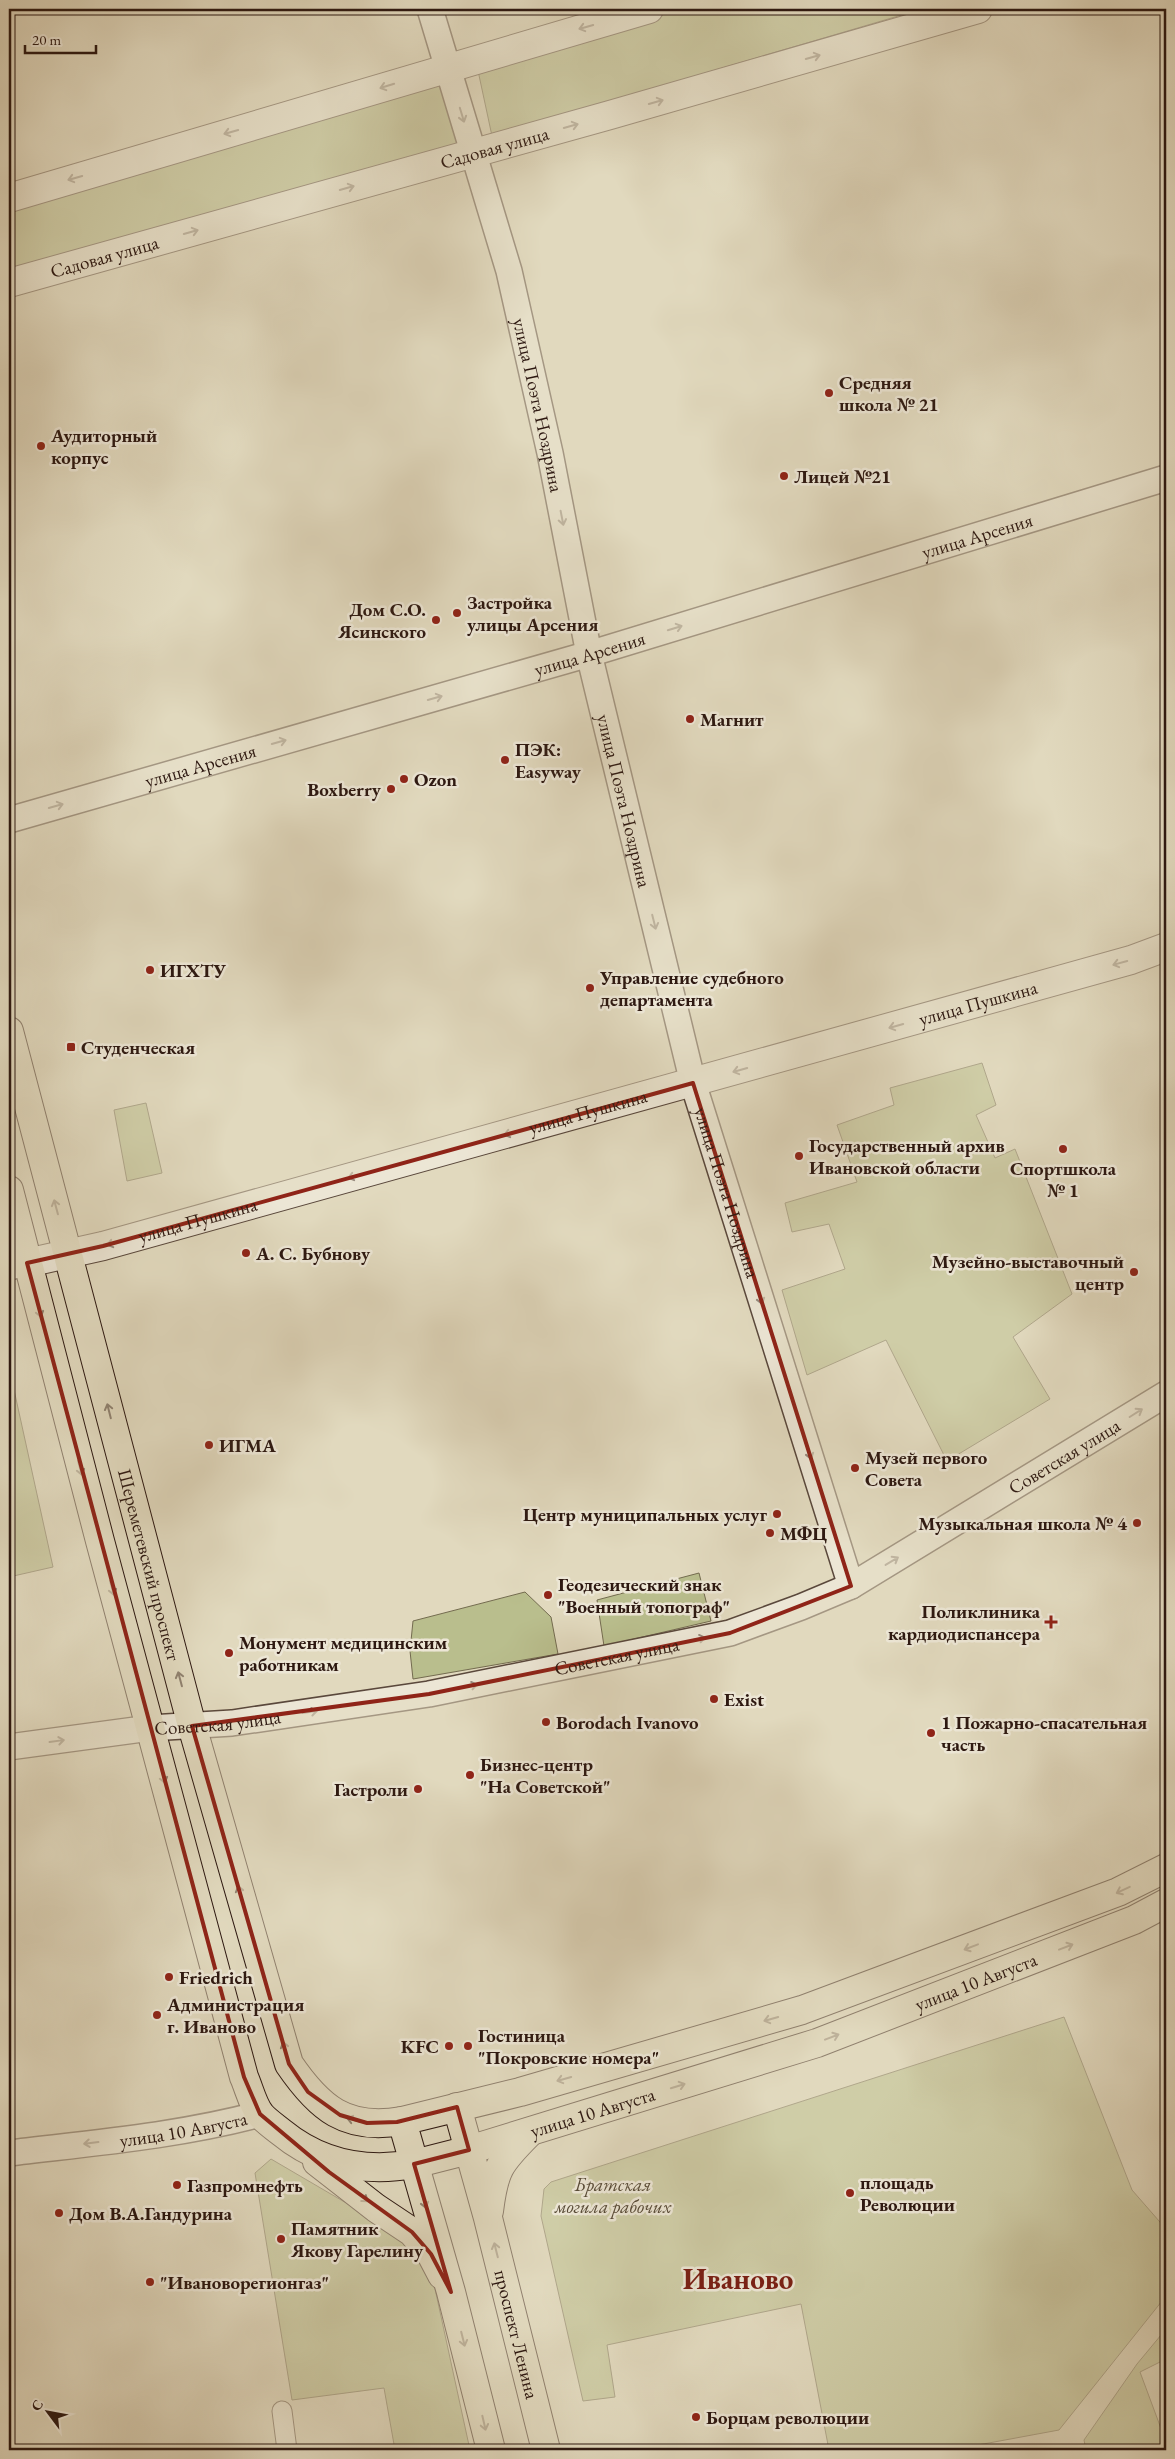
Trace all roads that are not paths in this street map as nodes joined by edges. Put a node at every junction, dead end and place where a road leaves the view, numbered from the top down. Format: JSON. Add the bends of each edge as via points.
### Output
{"nodes":[{"id":1,"x":430,"y":9,"type":"edge"},
{"id":2,"x":649,"y":9,"type":"edge"},
{"id":3,"x":978,"y":9,"type":"edge"},
{"id":4,"x":448,"y":68,"type":"junction"},
{"id":5,"x":474,"y":153,"type":"junction"},
{"id":6,"x":9,"y":198,"type":"edge"},
{"id":7,"x":9,"y":283,"type":"edge"},
{"id":8,"x":1166,"y":478,"type":"edge"},
{"id":9,"x":589,"y":654,"type":"junction"},
{"id":10,"x":9,"y":820,"type":"edge"},
{"id":11,"x":1166,"y":947,"type":"edge"},
{"id":12,"x":9,"y":1032,"type":"edge"},
{"id":13,"x":694,"y":1083,"type":"junction"},
{"id":14,"x":9,"y":1190,"type":"edge"},
{"id":15,"x":68,"y":1254,"type":"junction"},
{"id":16,"x":18,"y":1265,"type":"edge"},
{"id":17,"x":1166,"y":1394,"type":"edge"},
{"id":18,"x":851,"y":1586,"type":"junction"},
{"id":19,"x":192,"y":1726,"type":"junction"},
{"id":20,"x":150,"y":1728,"type":"junction"},
{"id":21,"x":9,"y":1747,"type":"edge"},
{"id":22,"x":1166,"y":1868,"type":"edge"},
{"id":23,"x":1166,"y":1903,"type":"edge"},
{"id":24,"x":308,"y":2092,"type":"joint"},
{"id":25,"x":457,"y":2108,"type":"junction"},
{"id":26,"x":260,"y":2114,"type":"junction"},
{"id":27,"x":402,"y":2121,"type":"junction"},
{"id":28,"x":531,"y":2132,"type":"junction"},
{"id":29,"x":296,"y":2144,"type":"junction"},
{"id":30,"x":469,"y":2150,"type":"junction"},
{"id":31,"x":9,"y":2153,"type":"edge"},
{"id":32,"x":414,"y":2164,"type":"junction"},
{"id":33,"x":488,"y":2218,"type":"junction"},
{"id":34,"x":451,"y":2292,"type":"junction"},
{"id":35,"x":282,"y":2411,"type":"dead end"},
{"id":36,"x":287,"y":2450,"type":"edge"},
{"id":37,"x":491,"y":2450,"type":"edge"},
{"id":38,"x":546,"y":2450,"type":"edge"}],
"edges":[{"from":1,"to":4,"type":"street","name":"улица Поэта Ноздрина"},
{"from":2,"to":4,"type":"street","one_way":true},
{"from":5,"to":3,"type":"street","name":"Садовая улица","one_way":true},
{"from":4,"to":5,"type":"street","name":"улица Поэта Ноздрина","one_way":true},
{"from":4,"to":6,"type":"street","one_way":true},
{"from":7,"to":5,"type":"street","name":"Садовая улица","one_way":true},
{"from":5,"to":9,"type":"street","name":"улица Поэта Ноздрина","one_way":true,"via":[[511,280]]},
{"from":9,"to":8,"type":"street","name":"улица Арсения","one_way":true},
{"from":10,"to":9,"type":"street","name":"улица Арсения","one_way":true},
{"from":9,"to":13,"type":"street","name":"улица Поэта Ноздрина","one_way":true},
{"from":11,"to":13,"type":"street","name":"улица Пушкина","one_way":true,"via":[[1132,960]]},
{"from":15,"to":12,"type":"main road","name":"Шереметевский проспект","one_way":true},
{"from":13,"to":15,"type":"street","name":"улица Пушкина","one_way":true},
{"from":13,"to":18,"type":"street","name":"улица Поэта Ноздрина","one_way":true},
{"from":14,"to":16,"type":"main road"},
{"from":15,"to":16,"type":"street","name":"улица Пушкина"},
{"from":19,"to":15,"type":"main road","name":"Шереметевский проспект","one_way":true},
{"from":16,"to":20,"type":"main road","one_way":true},
{"from":18,"to":17,"type":"street","name":"Советская улица","one_way":true},
{"from":19,"to":18,"type":"street","name":"Советская улица","one_way":true,"via":[[429,1694],[730,1633]]},
{"from":19,"to":20,"type":"street","name":"Советская улица"},
{"from":24,"to":19,"type":"main road","name":"Шереметевский проспект","one_way":true,"via":[[289,2064]]},
{"from":21,"to":20,"type":"street","name":"Советская улица","one_way":true},
{"from":20,"to":26,"type":"main road","one_way":true,"via":[[244,2077]]},
{"from":22,"to":25,"type":"main road","name":"улица 10 Августа","one_way":true,"via":[[1118,1892],[802,2010]]},
{"from":28,"to":23,"type":"main road","name":"улица 10 Августа","one_way":true,"via":[[817,2043],[1134,1920]]},
{"from":27,"to":24,"type":"main road","name":"улица 10 Августа","one_way":true,"via":[[381,2124],[352,2120],[324,2106]]},
{"from":25,"to":27,"type":"main road","name":"улица 10 Августа"},
{"from":25,"to":30,"type":"main road","name":"проспект Ленина"},
{"from":26,"to":29,"type":"main road","name":"улица 10 Августа"},
{"from":26,"to":31,"type":"street","name":"улица 10 Августа","one_way":true,"via":[[226,2123]]},
{"from":27,"to":32,"type":"main road"},
{"from":28,"to":30,"type":"main road","name":"улица 10 Августа"},
{"from":28,"to":33,"type":"main road","name":"проспект Ленина","via":[[503,2159],[492,2185]]},
{"from":29,"to":32,"type":"main road","name":"улица 10 Августа","via":[[314,2154],[354,2167],[393,2168]]},
{"from":29,"to":34,"type":"main road","one_way":true,"via":[[376,2208],[412,2232],[431,2254]]},
{"from":30,"to":32,"type":"main road","name":"улица 10 Августа"},
{"from":30,"to":33,"type":"main road","name":"проспект Ленина"},
{"from":32,"to":34,"type":"main road","one_way":true},
{"from":38,"to":33,"type":"main road","name":"проспект Ленина","one_way":true},
{"from":34,"to":37,"type":"main road","one_way":true},
{"from":35,"to":36,"type":"street"}]}
